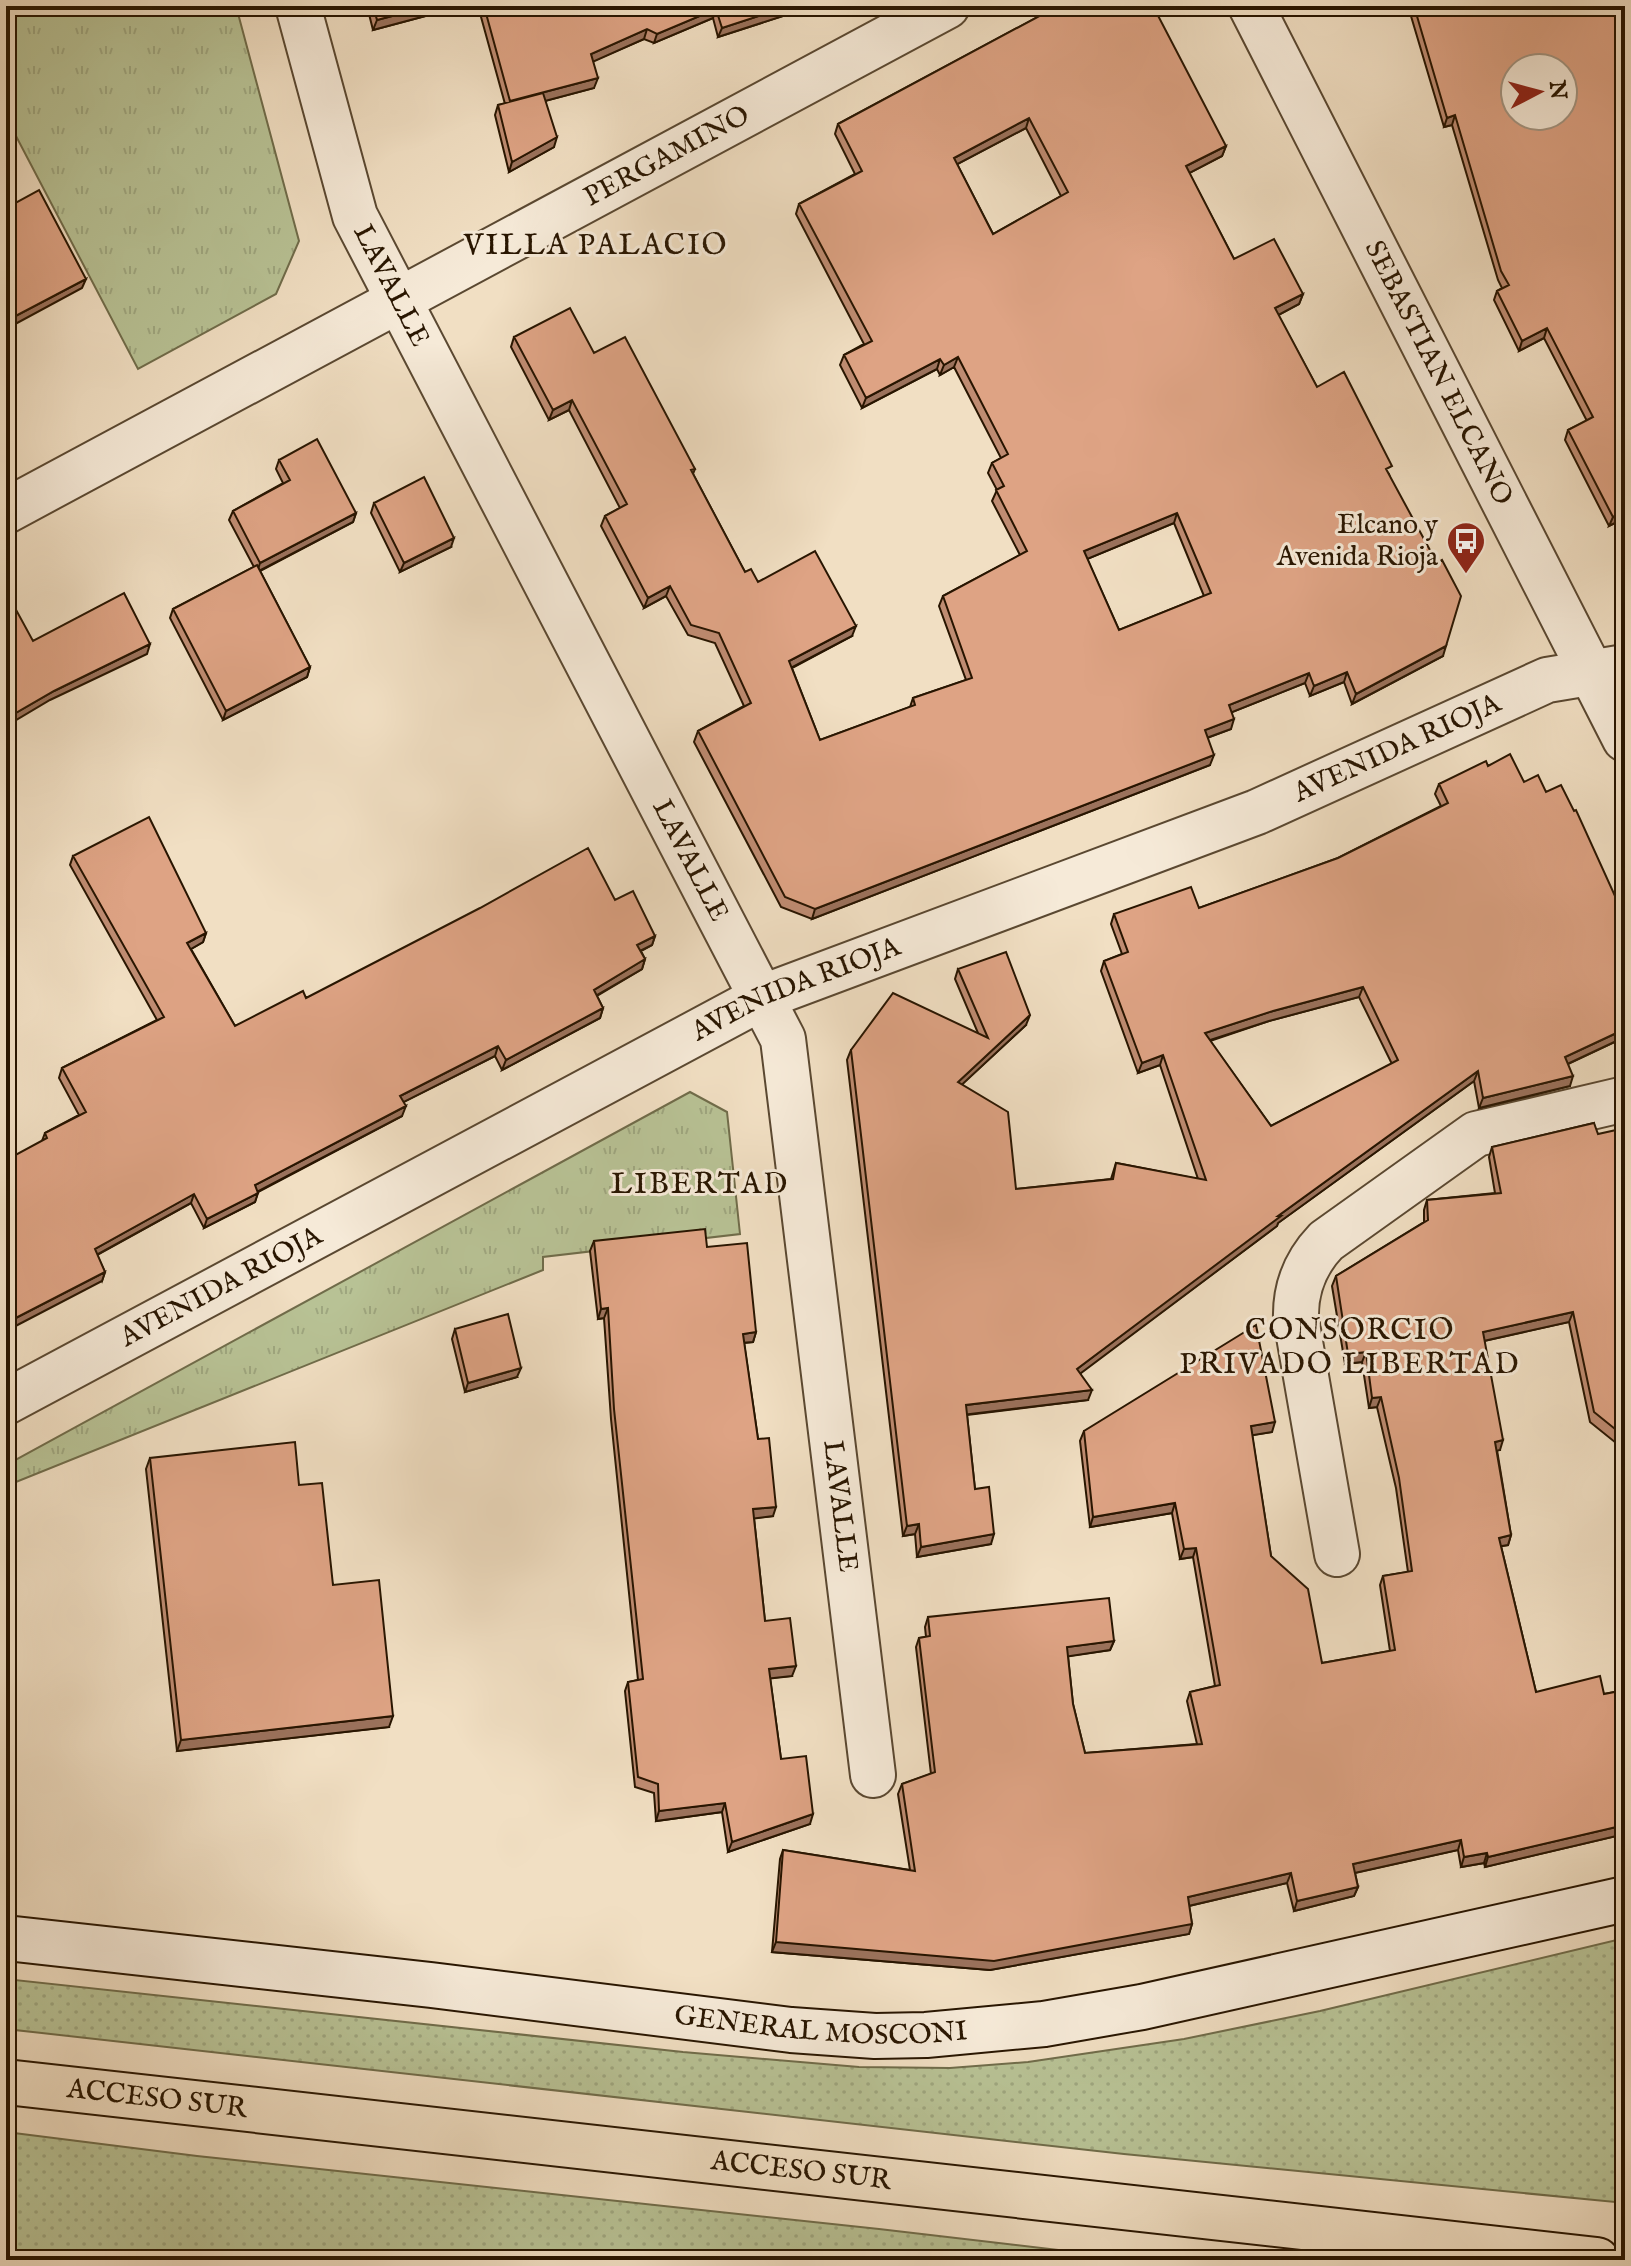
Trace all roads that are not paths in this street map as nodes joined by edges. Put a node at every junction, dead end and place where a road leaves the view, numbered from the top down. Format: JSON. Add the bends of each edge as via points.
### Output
{"nodes":[{"id":1,"x":298,"y":6,"type":"edge"},
{"id":2,"x":947,"y":6,"type":"edge"},
{"id":3,"x":1251,"y":6,"type":"edge"},
{"id":4,"x":399,"y":300,"type":"junction"},
{"id":5,"x":6,"y":511,"type":"edge"},
{"id":6,"x":1608,"y":670,"type":"edge"},
{"id":7,"x":1625,"y":739,"type":"edge"},
{"id":8,"x":763,"y":997,"type":"junction"},
{"id":9,"x":1625,"y":1099,"type":"edge"},
{"id":10,"x":6,"y":1402,"type":"edge"},
{"id":11,"x":1337,"y":1554,"type":"dead end"},
{"id":12,"x":873,"y":1775,"type":"dead end"},
{"id":13,"x":1625,"y":1899,"type":"edge"},
{"id":14,"x":6,"y":1938,"type":"edge"},
{"id":15,"x":6,"y":2082,"type":"edge"},
{"id":16,"x":1597,"y":2260,"type":"edge"}],
"edges":[{"from":1,"to":4,"type":"street","name":"LAVALLE","via":[[355,216]]},
{"from":2,"to":4,"type":"street","name":"PERGAMINO"},
{"from":3,"to":6,"type":"street","name":"SEBASTIAN ELCANO"},
{"from":4,"to":5,"type":"street","name":"PERGAMINO"},
{"from":4,"to":8,"type":"street","name":"LAVALLE"},
{"from":6,"to":7,"type":"street","name":"SEBASTIAN ELCANO"},
{"from":6,"to":8,"type":"street","name":"AVENIDA RIOJA","via":[[1547,680],[1257,812]]},
{"from":8,"to":10,"type":"street","name":"AVENIDA RIOJA"},
{"from":8,"to":12,"type":"street","name":"LAVALLE","via":[[783,1039]]},
{"from":9,"to":11,"type":"street","via":[[1476,1134],[1316,1251],[1300,1284],[1296,1319]]},
{"from":13,"to":14,"type":"street","name":"GENERAL MOSCONI","via":[[1142,2007],[1032,2026],[926,2035],[791,2030]]},
{"from":15,"to":16,"type":"highway","name":"ACCESO SUR"}]}
